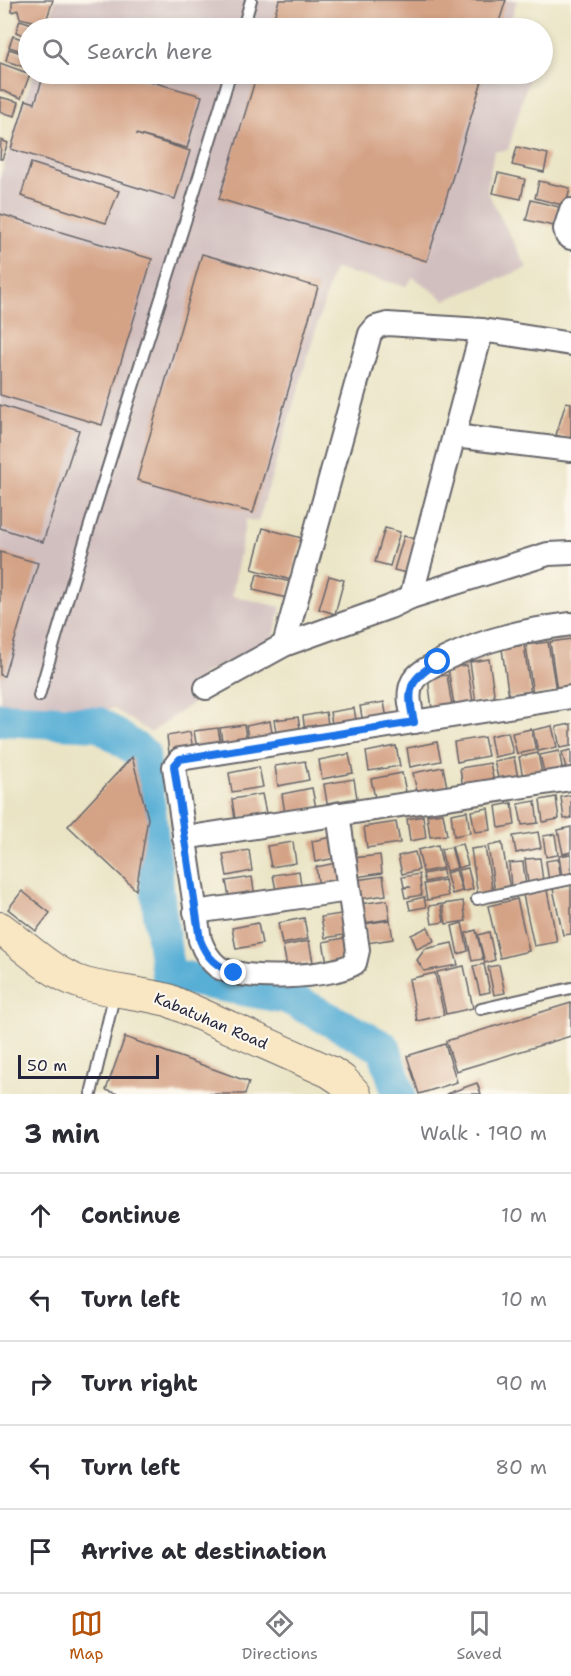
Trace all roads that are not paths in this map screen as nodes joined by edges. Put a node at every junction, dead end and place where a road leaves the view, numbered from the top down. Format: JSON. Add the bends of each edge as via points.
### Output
{"nodes":[{"id":1,"x":251,"y":0,"type":"edge"},
{"id":2,"x":246,"y":18,"type":"edge"},
{"id":3,"x":227,"y":84,"type":"edge"},
{"id":4,"x":482,"y":330,"type":"junction"},
{"id":5,"x":571,"y":344,"type":"edge"},
{"id":6,"x":454,"y":436,"type":"junction"},
{"id":7,"x":571,"y":450,"type":"edge"},
{"id":8,"x":571,"y":553,"type":"edge"},
{"id":9,"x":411,"y":597,"type":"junction"},
{"id":10,"x":571,"y":624,"type":"edge"},
{"id":11,"x":284,"y":645,"type":"junction"},
{"id":12,"x":206,"y":687,"type":"dead end"},
{"id":13,"x":39,"y":696,"type":"dead end"},
{"id":14,"x":571,"y":697,"type":"edge"},
{"id":15,"x":414,"y":722,"type":"junction"},
{"id":16,"x":571,"y":779,"type":"edge"},
{"id":17,"x":338,"y":814,"type":"junction"},
{"id":18,"x":184,"y":838,"type":"junction"},
{"id":19,"x":571,"y":879,"type":"edge"},
{"id":20,"x":349,"y":890,"type":"junction"},
{"id":21,"x":477,"y":899,"type":"dead end"},
{"id":22,"x":195,"y":912,"type":"junction"},
{"id":23,"x":0,"y":928,"type":"edge"},
{"id":24,"x":571,"y":988,"type":"edge"},
{"id":25,"x":116,"y":989,"type":"junction"},
{"id":26,"x":481,"y":1010,"type":"dead end"},
{"id":27,"x":353,"y":1093,"type":"edge"},
{"id":28,"x":91,"y":1094,"type":"edge"}],
"edges":[{"from":1,"to":2,"type":"lane"},
{"from":3,"to":13,"type":"lane"},
{"from":4,"to":5,"type":"street"},
{"from":4,"to":6,"type":"street"},
{"from":4,"to":11,"type":"street","via":[[387,324],[370,334]]},
{"from":6,"to":7,"type":"street"},
{"from":6,"to":9,"type":"street"},
{"from":8,"to":9,"type":"street","via":[[548,554]]},
{"from":9,"to":11,"type":"street"},
{"from":10,"to":15,"type":"street","via":[[503,635],[420,673],[410,692]]},
{"from":11,"to":12,"type":"street"},
{"from":14,"to":15,"type":"street"},
{"from":15,"to":18,"type":"street","via":[[180,759],[174,766]]},
{"from":16,"to":17,"type":"street"},
{"from":17,"to":18,"type":"street"},
{"from":17,"to":20,"type":"street"},
{"from":18,"to":22,"type":"street"},
{"from":19,"to":21,"type":"lane"},
{"from":20,"to":22,"type":"street"},
{"from":20,"to":22,"type":"street","via":[[358,957],[355,963],[338,970],[266,977],[220,968],[204,951]]},
{"from":23,"to":25,"type":"street","name":"Kabatuhan Road","via":[[66,976]]},
{"from":24,"to":26,"type":"lane"},
{"from":25,"to":27,"type":"street","name":"Kabatuhan Road","via":[[168,1000],[330,1072]]},
{"from":25,"to":28,"type":"lane"}]}
